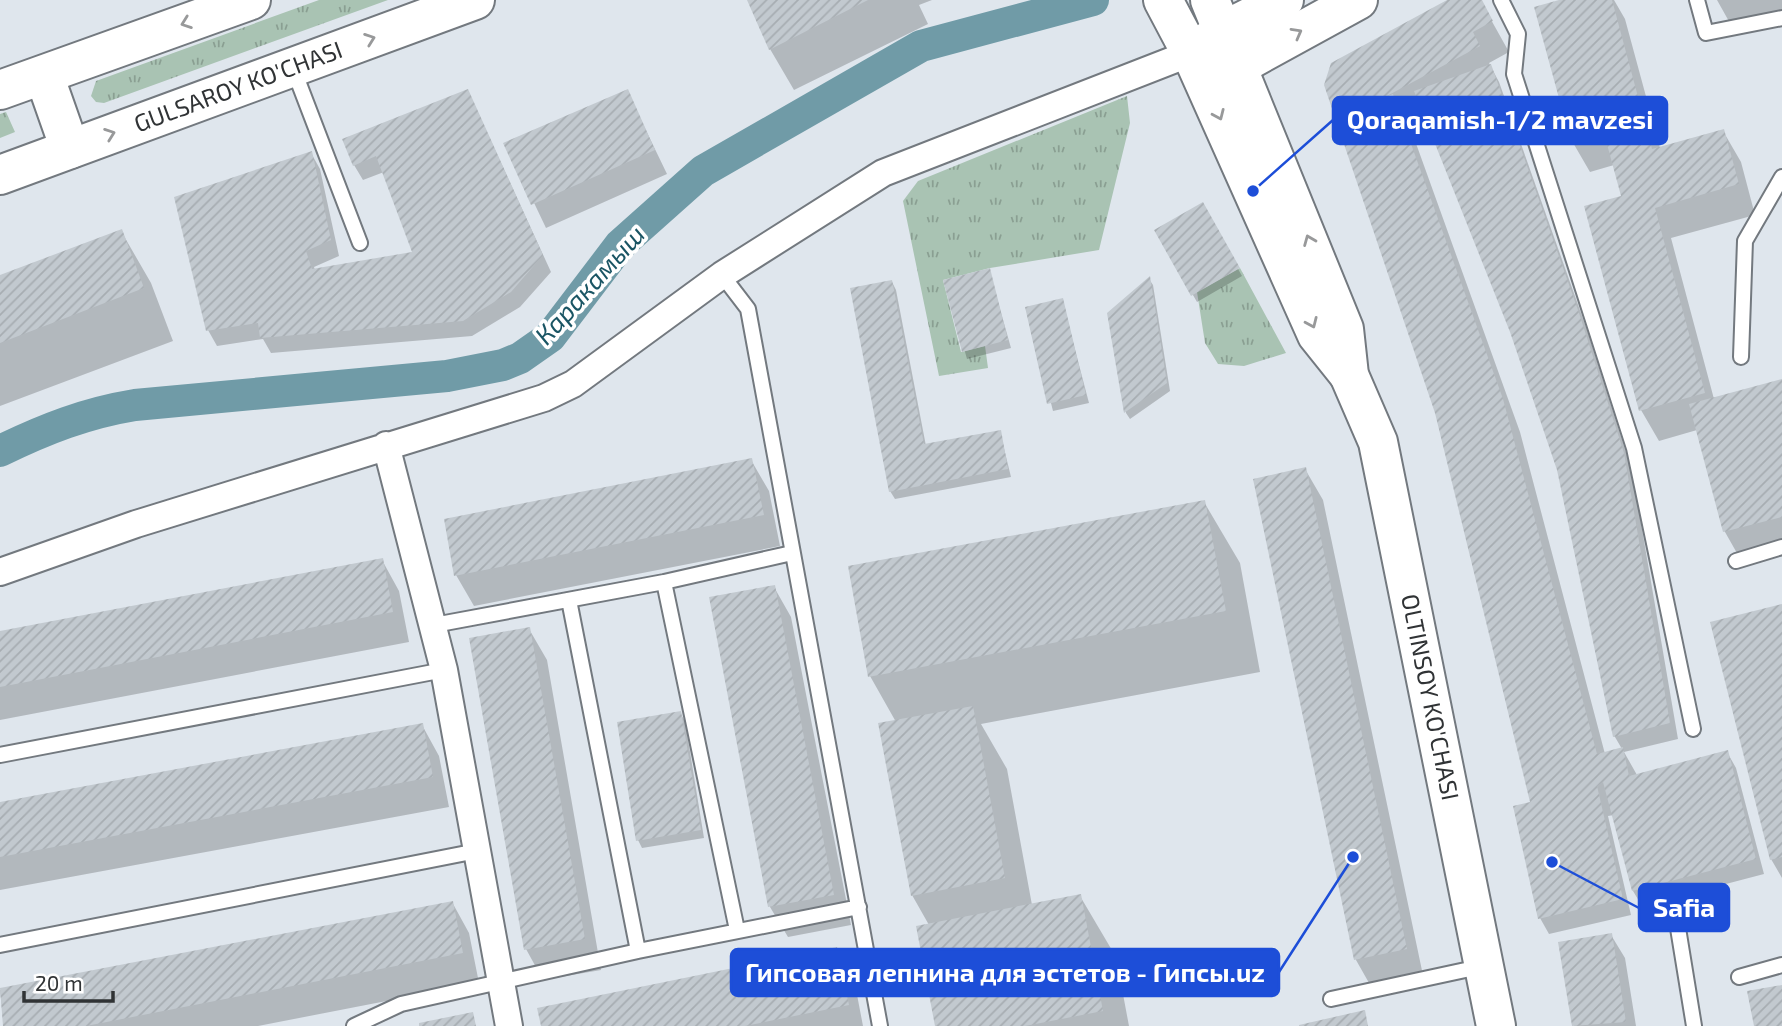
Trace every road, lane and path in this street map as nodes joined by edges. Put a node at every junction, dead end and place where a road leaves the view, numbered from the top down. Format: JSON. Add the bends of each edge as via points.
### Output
{"nodes":[{"id":1,"x":251,"y":0,"type":"edge"},
{"id":2,"x":475,"y":0,"type":"edge"},
{"id":3,"x":1284,"y":0,"type":"edge"},
{"id":4,"x":1357,"y":0,"type":"edge"},
{"id":5,"x":1501,"y":0,"type":"edge"},
{"id":6,"x":1697,"y":0,"type":"edge"},
{"id":7,"x":1165,"y":2,"type":"edge"},
{"id":8,"x":1217,"y":15,"type":"edge"},
{"id":9,"x":1782,"y":18,"type":"edge"},
{"id":10,"x":1191,"y":53,"type":"junction"},
{"id":11,"x":1238,"y":66,"type":"junction"},
{"id":12,"x":293,"y":67,"type":"junction"},
{"id":13,"x":44,"y":75,"type":"junction"},
{"id":14,"x":0,"y":90,"type":"edge"},
{"id":15,"x":70,"y":149,"type":"junction"},
{"id":16,"x":0,"y":175,"type":"edge"},
{"id":17,"x":1782,"y":177,"type":"edge"},
{"id":18,"x":360,"y":243,"type":"dead end"},
{"id":19,"x":722,"y":275,"type":"junction"},
{"id":20,"x":1741,"y":357,"type":"dead end"},
{"id":21,"x":1349,"y":374,"type":"junction"},
{"id":22,"x":386,"y":445,"type":"junction"},
{"id":23,"x":1782,"y":547,"type":"edge"},
{"id":24,"x":792,"y":553,"type":"junction"},
{"id":25,"x":1736,"y":561,"type":"dead end"},
{"id":26,"x":0,"y":572,"type":"edge"},
{"id":27,"x":664,"y":582,"type":"junction"},
{"id":28,"x":569,"y":600,"type":"junction"},
{"id":29,"x":434,"y":625,"type":"junction"},
{"id":30,"x":444,"y":670,"type":"junction"},
{"id":31,"x":1693,"y":729,"type":"dead end"},
{"id":32,"x":0,"y":755,"type":"edge"},
{"id":33,"x":477,"y":850,"type":"junction"},
{"id":34,"x":859,"y":907,"type":"junction"},
{"id":35,"x":1676,"y":922,"type":"dead end"},
{"id":36,"x":737,"y":930,"type":"junction"},
{"id":37,"x":0,"y":945,"type":"edge"},
{"id":38,"x":638,"y":951,"type":"junction"},
{"id":39,"x":1782,"y":965,"type":"edge"},
{"id":40,"x":1484,"y":966,"type":"junction"},
{"id":41,"x":1739,"y":976,"type":"dead end"},
{"id":42,"x":500,"y":982,"type":"junction"},
{"id":43,"x":1331,"y":999,"type":"dead end"},
{"id":44,"x":354,"y":1026,"type":"edge"},
{"id":45,"x":509,"y":1026,"type":"edge"},
{"id":46,"x":880,"y":1026,"type":"edge"},
{"id":47,"x":1496,"y":1026,"type":"edge"},
{"id":48,"x":1694,"y":1026,"type":"edge"}],
"edges":[{"from":1,"to":13,"type":"street","one_way":true},
{"from":12,"to":2,"type":"street","name":"GULSAROY KO'CHASI","one_way":true},
{"from":3,"to":8,"type":"street"},
{"from":11,"to":4,"type":"street","one_way":true},
{"from":5,"to":31,"type":"lane","via":[[1518,34],[1514,75],[1634,448]]},
{"from":6,"to":9,"type":"lane","via":[[1706,33]]},
{"from":7,"to":10,"type":"street"},
{"from":8,"to":10,"type":"street"},
{"from":8,"to":11,"type":"street"},
{"from":10,"to":11,"type":"street"},
{"from":10,"to":19,"type":"street","via":[[883,173]]},
{"from":10,"to":21,"type":"street","name":"OLTINSOY KO'CHASI","one_way":true,"via":[[1317,335]]},
{"from":21,"to":11,"type":"street","name":"OLTINSOY KO'CHASI","one_way":true,"via":[[1344,329]]},
{"from":15,"to":12,"type":"street","name":"GULSAROY KO'CHASI","one_way":true},
{"from":12,"to":18,"type":"lane"},
{"from":13,"to":14,"type":"street"},
{"from":13,"to":15,"type":"street"},
{"from":15,"to":16,"type":"street","name":"GULSAROY KO'CHASI"},
{"from":17,"to":20,"type":"lane","via":[[1745,241]]},
{"from":19,"to":22,"type":"street","via":[[572,384],[504,412]]},
{"from":19,"to":24,"type":"lane","via":[[748,309]]},
{"from":21,"to":40,"type":"street","name":"OLTINSOY KO'CHASI","via":[[1378,442]]},
{"from":22,"to":26,"type":"street"},
{"from":22,"to":29,"type":"street"},
{"from":23,"to":25,"type":"lane"},
{"from":24,"to":27,"type":"lane"},
{"from":24,"to":34,"type":"lane"},
{"from":27,"to":28,"type":"lane"},
{"from":27,"to":36,"type":"lane"},
{"from":28,"to":29,"type":"lane"},
{"from":28,"to":38,"type":"lane"},
{"from":29,"to":30,"type":"street"},
{"from":30,"to":32,"type":"lane"},
{"from":30,"to":33,"type":"street"},
{"from":33,"to":37,"type":"lane"},
{"from":33,"to":42,"type":"street"},
{"from":34,"to":36,"type":"lane"},
{"from":34,"to":46,"type":"lane"},
{"from":35,"to":48,"type":"lane"},
{"from":36,"to":38,"type":"lane"},
{"from":38,"to":42,"type":"lane"},
{"from":39,"to":41,"type":"lane"},
{"from":40,"to":43,"type":"lane"},
{"from":40,"to":47,"type":"street","name":"OLTINSOY KO'CHASI"},
{"from":42,"to":44,"type":"lane","via":[[401,1004]]},
{"from":42,"to":45,"type":"street"}]}
